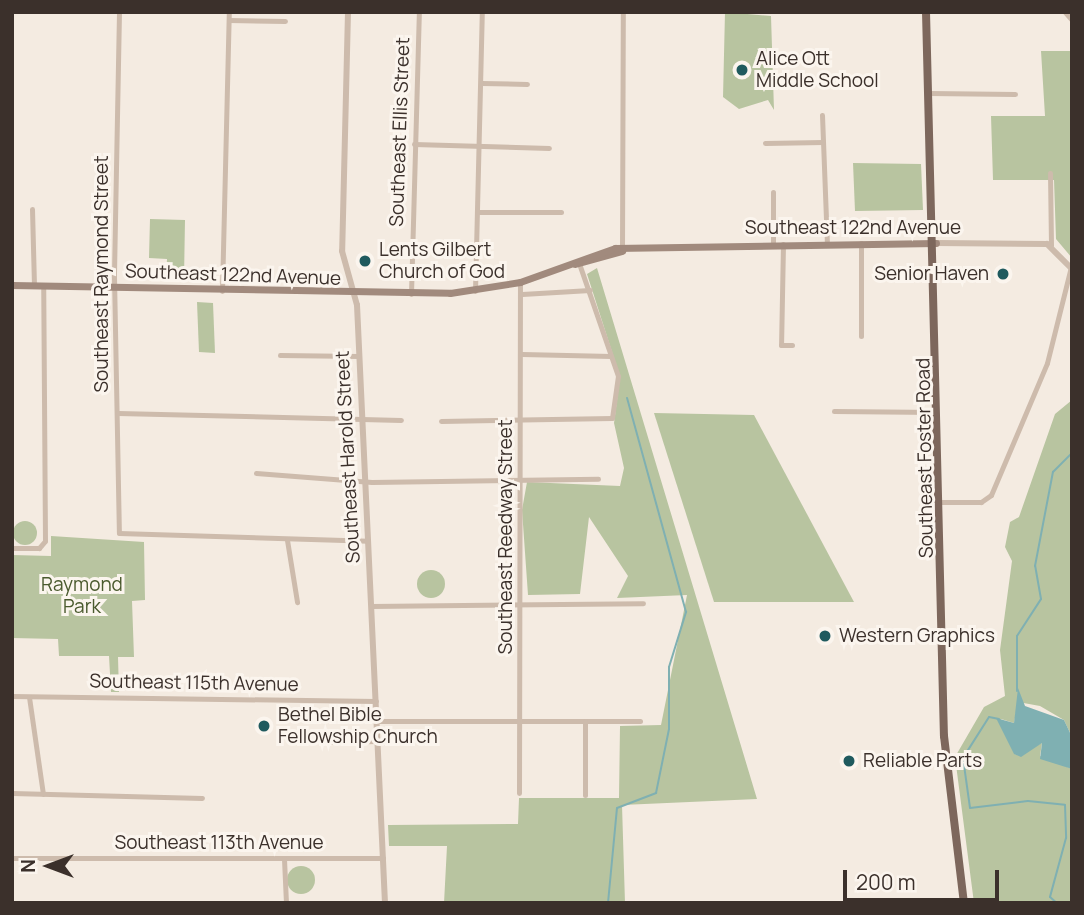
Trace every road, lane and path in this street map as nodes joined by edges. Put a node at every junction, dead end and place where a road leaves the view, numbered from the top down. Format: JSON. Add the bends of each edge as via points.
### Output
{"nodes":[{"id":1,"x":119,"y":12,"type":"edge"},
{"id":2,"x":229,"y":12,"type":"edge"},
{"id":3,"x":348,"y":12,"type":"edge"},
{"id":4,"x":419,"y":12,"type":"edge"},
{"id":5,"x":482,"y":12,"type":"edge"},
{"id":6,"x":622,"y":12,"type":"edge"},
{"id":7,"x":926,"y":12,"type":"edge"},
{"id":8,"x":1065,"y":12,"type":"edge"},
{"id":9,"x":229,"y":20,"type":"junction"},
{"id":10,"x":1072,"y":20,"type":"edge"},
{"id":11,"x":285,"y":21,"type":"dead end"},
{"id":12,"x":481,"y":83,"type":"junction"},
{"id":13,"x":527,"y":84,"type":"dead end"},
{"id":14,"x":929,"y":93,"type":"junction"},
{"id":15,"x":1015,"y":94,"type":"dead end"},
{"id":16,"x":822,"y":115,"type":"dead end"},
{"id":17,"x":823,"y":142,"type":"junction"},
{"id":18,"x":765,"y":143,"type":"dead end"},
{"id":19,"x":414,"y":144,"type":"junction"},
{"id":20,"x":479,"y":145,"type":"junction"},
{"id":21,"x":549,"y":148,"type":"dead end"},
{"id":22,"x":1050,"y":173,"type":"dead end"},
{"id":23,"x":773,"y":192,"type":"dead end"},
{"id":24,"x":32,"y":209,"type":"dead end"},
{"id":25,"x":477,"y":212,"type":"junction"},
{"id":26,"x":561,"y":212,"type":"dead end"},
{"id":27,"x":861,"y":243,"type":"junction"},
{"id":28,"x":936,"y":243,"type":"junction"},
{"id":29,"x":773,"y":244,"type":"junction"},
{"id":30,"x":783,"y":244,"type":"junction"},
{"id":31,"x":827,"y":244,"type":"junction"},
{"id":32,"x":1051,"y":245,"type":"junction"},
{"id":33,"x":622,"y":251,"type":"junction"},
{"id":34,"x":578,"y":265,"type":"junction"},
{"id":35,"x":1071,"y":268,"type":"edge"},
{"id":36,"x":520,"y":282,"type":"junction"},
{"id":37,"x":12,"y":285,"type":"edge"},
{"id":38,"x":34,"y":286,"type":"junction"},
{"id":39,"x":43,"y":286,"type":"junction"},
{"id":40,"x":118,"y":288,"type":"junction"},
{"id":41,"x":590,"y":290,"type":"junction"},
{"id":42,"x":222,"y":291,"type":"junction"},
{"id":43,"x":475,"y":291,"type":"junction"},
{"id":44,"x":354,"y":294,"type":"junction"},
{"id":45,"x":411,"y":294,"type":"junction"},
{"id":46,"x":522,"y":294,"type":"junction"},
{"id":47,"x":861,"y":336,"type":"dead end"},
{"id":48,"x":792,"y":345,"type":"dead end"},
{"id":49,"x":522,"y":354,"type":"junction"},
{"id":50,"x":280,"y":355,"type":"dead end"},
{"id":51,"x":359,"y":356,"type":"junction"},
{"id":52,"x":611,"y":356,"type":"junction"},
{"id":53,"x":834,"y":411,"type":"dead end"},
{"id":54,"x":940,"y":412,"type":"junction"},
{"id":55,"x":118,"y":413,"type":"junction"},
{"id":56,"x":362,"y":419,"type":"junction"},
{"id":57,"x":522,"y":419,"type":"junction"},
{"id":58,"x":401,"y":420,"type":"dead end"},
{"id":59,"x":441,"y":421,"type":"dead end"},
{"id":60,"x":256,"y":473,"type":"dead end"},
{"id":61,"x":522,"y":479,"type":"junction"},
{"id":62,"x":598,"y":479,"type":"dead end"},
{"id":63,"x":365,"y":481,"type":"junction"},
{"id":64,"x":942,"y":502,"type":"junction"},
{"id":65,"x":287,"y":540,"type":"junction"},
{"id":66,"x":368,"y":541,"type":"junction"},
{"id":67,"x":12,"y":548,"type":"edge"},
{"id":68,"x":297,"y":601,"type":"dead end"},
{"id":69,"x":643,"y":603,"type":"dead end"},
{"id":70,"x":521,"y":604,"type":"junction"},
{"id":71,"x":371,"y":606,"type":"junction"},
{"id":72,"x":12,"y":696,"type":"edge"},
{"id":73,"x":29,"y":697,"type":"junction"},
{"id":74,"x":376,"y":701,"type":"junction"},
{"id":75,"x":376,"y":721,"type":"junction"},
{"id":76,"x":521,"y":721,"type":"junction"},
{"id":77,"x":585,"y":721,"type":"junction"},
{"id":78,"x":640,"y":721,"type":"dead end"},
{"id":79,"x":377,"y":741,"type":"junction"},
{"id":80,"x":327,"y":742,"type":"dead end"},
{"id":81,"x":12,"y":793,"type":"edge"},
{"id":82,"x":519,"y":793,"type":"dead end"},
{"id":83,"x":43,"y":794,"type":"junction"},
{"id":84,"x":585,"y":794,"type":"dead end"},
{"id":85,"x":202,"y":798,"type":"dead end"},
{"id":86,"x":12,"y":858,"type":"edge"},
{"id":87,"x":383,"y":858,"type":"junction"},
{"id":88,"x":284,"y":859,"type":"junction"},
{"id":89,"x":286,"y":903,"type":"edge"},
{"id":90,"x":385,"y":903,"type":"edge"},
{"id":91,"x":964,"y":903,"type":"edge"}],
"edges":[{"from":1,"to":40,"type":"street","name":"Southeast Raymond Street"},
{"from":2,"to":9,"type":"street"},
{"from":3,"to":44,"type":"street","name":"Southeast Harold Street","via":[[341,234]]},
{"from":4,"to":19,"type":"street","name":"Southeast Ellis Street"},
{"from":5,"to":12,"type":"street"},
{"from":6,"to":33,"type":"street"},
{"from":7,"to":14,"type":"main road","name":"Southeast Foster Road"},
{"from":8,"to":10,"type":"street"},
{"from":9,"to":11,"type":"street"},
{"from":9,"to":42,"type":"street"},
{"from":12,"to":13,"type":"street"},
{"from":12,"to":20,"type":"street"},
{"from":14,"to":15,"type":"street"},
{"from":14,"to":28,"type":"main road","name":"Southeast Foster Road"},
{"from":16,"to":17,"type":"street"},
{"from":17,"to":18,"type":"street"},
{"from":17,"to":31,"type":"street"},
{"from":19,"to":20,"type":"street"},
{"from":19,"to":45,"type":"street","name":"Southeast Ellis Street"},
{"from":20,"to":21,"type":"street"},
{"from":20,"to":25,"type":"street"},
{"from":22,"to":32,"type":"street"},
{"from":23,"to":29,"type":"street"},
{"from":24,"to":38,"type":"street"},
{"from":25,"to":26,"type":"street"},
{"from":25,"to":43,"type":"street"},
{"from":27,"to":28,"type":"main road","name":"Southeast 122nd Avenue"},
{"from":27,"to":31,"type":"main road","name":"Southeast 122nd Avenue"},
{"from":27,"to":47,"type":"street"},
{"from":28,"to":32,"type":"street","name":"Southeast 122nd Avenue"},
{"from":28,"to":54,"type":"main road","name":"Southeast Foster Road"},
{"from":29,"to":30,"type":"main road","name":"Southeast 122nd Avenue"},
{"from":29,"to":33,"type":"main road","name":"Southeast 122nd Avenue"},
{"from":30,"to":31,"type":"main road","name":"Southeast 122nd Avenue"},
{"from":30,"to":48,"type":"street","via":[[781,345]]},
{"from":32,"to":35,"type":"street"},
{"from":33,"to":34,"type":"main road","name":"Southeast 122nd Avenue","via":[[597,252]]},
{"from":34,"to":36,"type":"main road","name":"Southeast 122nd Avenue"},
{"from":34,"to":41,"type":"street"},
{"from":35,"to":64,"type":"street","via":[[1047,363],[991,495],[981,502]]},
{"from":36,"to":43,"type":"main road","name":"Southeast 122nd Avenue"},
{"from":36,"to":46,"type":"street","name":"Southeast Reedway Street"},
{"from":37,"to":38,"type":"main road","name":"Southeast 122nd Avenue"},
{"from":38,"to":39,"type":"main road","name":"Southeast 122nd Avenue"},
{"from":39,"to":40,"type":"main road","name":"Southeast 122nd Avenue"},
{"from":39,"to":67,"type":"street","via":[[44,545]]},
{"from":40,"to":42,"type":"main road","name":"Southeast 122nd Avenue"},
{"from":40,"to":55,"type":"street","name":"Southeast Raymond Street"},
{"from":41,"to":46,"type":"street"},
{"from":41,"to":52,"type":"street"},
{"from":42,"to":44,"type":"main road","name":"Southeast 122nd Avenue"},
{"from":43,"to":45,"type":"main road","name":"Southeast 122nd Avenue"},
{"from":44,"to":45,"type":"main road","name":"Southeast 122nd Avenue"},
{"from":44,"to":51,"type":"street","name":"Southeast Harold Street"},
{"from":46,"to":49,"type":"street","name":"Southeast Reedway Street"},
{"from":49,"to":52,"type":"street"},
{"from":49,"to":57,"type":"street","name":"Southeast Reedway Street"},
{"from":50,"to":51,"type":"street"},
{"from":51,"to":56,"type":"street","name":"Southeast Harold Street"},
{"from":52,"to":57,"type":"street","via":[[618,376],[610,420]]},
{"from":53,"to":54,"type":"street"},
{"from":54,"to":64,"type":"main road","name":"Southeast Foster Road"},
{"from":55,"to":56,"type":"street"},
{"from":55,"to":65,"type":"street","name":"Southeast Raymond Street","via":[[122,536]]},
{"from":56,"to":58,"type":"street"},
{"from":56,"to":63,"type":"street","name":"Southeast Harold Street"},
{"from":57,"to":59,"type":"street"},
{"from":57,"to":61,"type":"street","name":"Southeast Reedway Street"},
{"from":60,"to":63,"type":"street"},
{"from":61,"to":62,"type":"street"},
{"from":61,"to":63,"type":"street"},
{"from":61,"to":70,"type":"street","name":"Southeast Reedway Street"},
{"from":63,"to":66,"type":"street","name":"Southeast Harold Street"},
{"from":64,"to":91,"type":"main road","name":"Southeast Foster Road","via":[[945,755]]},
{"from":65,"to":66,"type":"street"},
{"from":65,"to":68,"type":"street"},
{"from":66,"to":71,"type":"street","name":"Southeast Harold Street"},
{"from":69,"to":70,"type":"street"},
{"from":70,"to":71,"type":"street"},
{"from":70,"to":76,"type":"street","name":"Southeast Reedway Street"},
{"from":71,"to":74,"type":"street","name":"Southeast Harold Street"},
{"from":72,"to":73,"type":"street","name":"Southeast 115th Avenue"},
{"from":73,"to":74,"type":"street","name":"Southeast 115th Avenue"},
{"from":73,"to":83,"type":"street"},
{"from":74,"to":75,"type":"street","name":"Southeast Harold Street"},
{"from":75,"to":76,"type":"street"},
{"from":75,"to":79,"type":"street","name":"Southeast Harold Street"},
{"from":76,"to":77,"type":"street"},
{"from":76,"to":82,"type":"street","name":"Southeast Reedway Street"},
{"from":77,"to":78,"type":"street"},
{"from":77,"to":84,"type":"street"},
{"from":79,"to":80,"type":"street"},
{"from":79,"to":87,"type":"street","name":"Southeast Harold Street"},
{"from":81,"to":83,"type":"street"},
{"from":83,"to":85,"type":"street"},
{"from":86,"to":88,"type":"street","name":"Southeast 113th Avenue"},
{"from":87,"to":88,"type":"street","name":"Southeast 113th Avenue"},
{"from":87,"to":90,"type":"street","name":"Southeast Harold Street"},
{"from":88,"to":89,"type":"street"}]}
